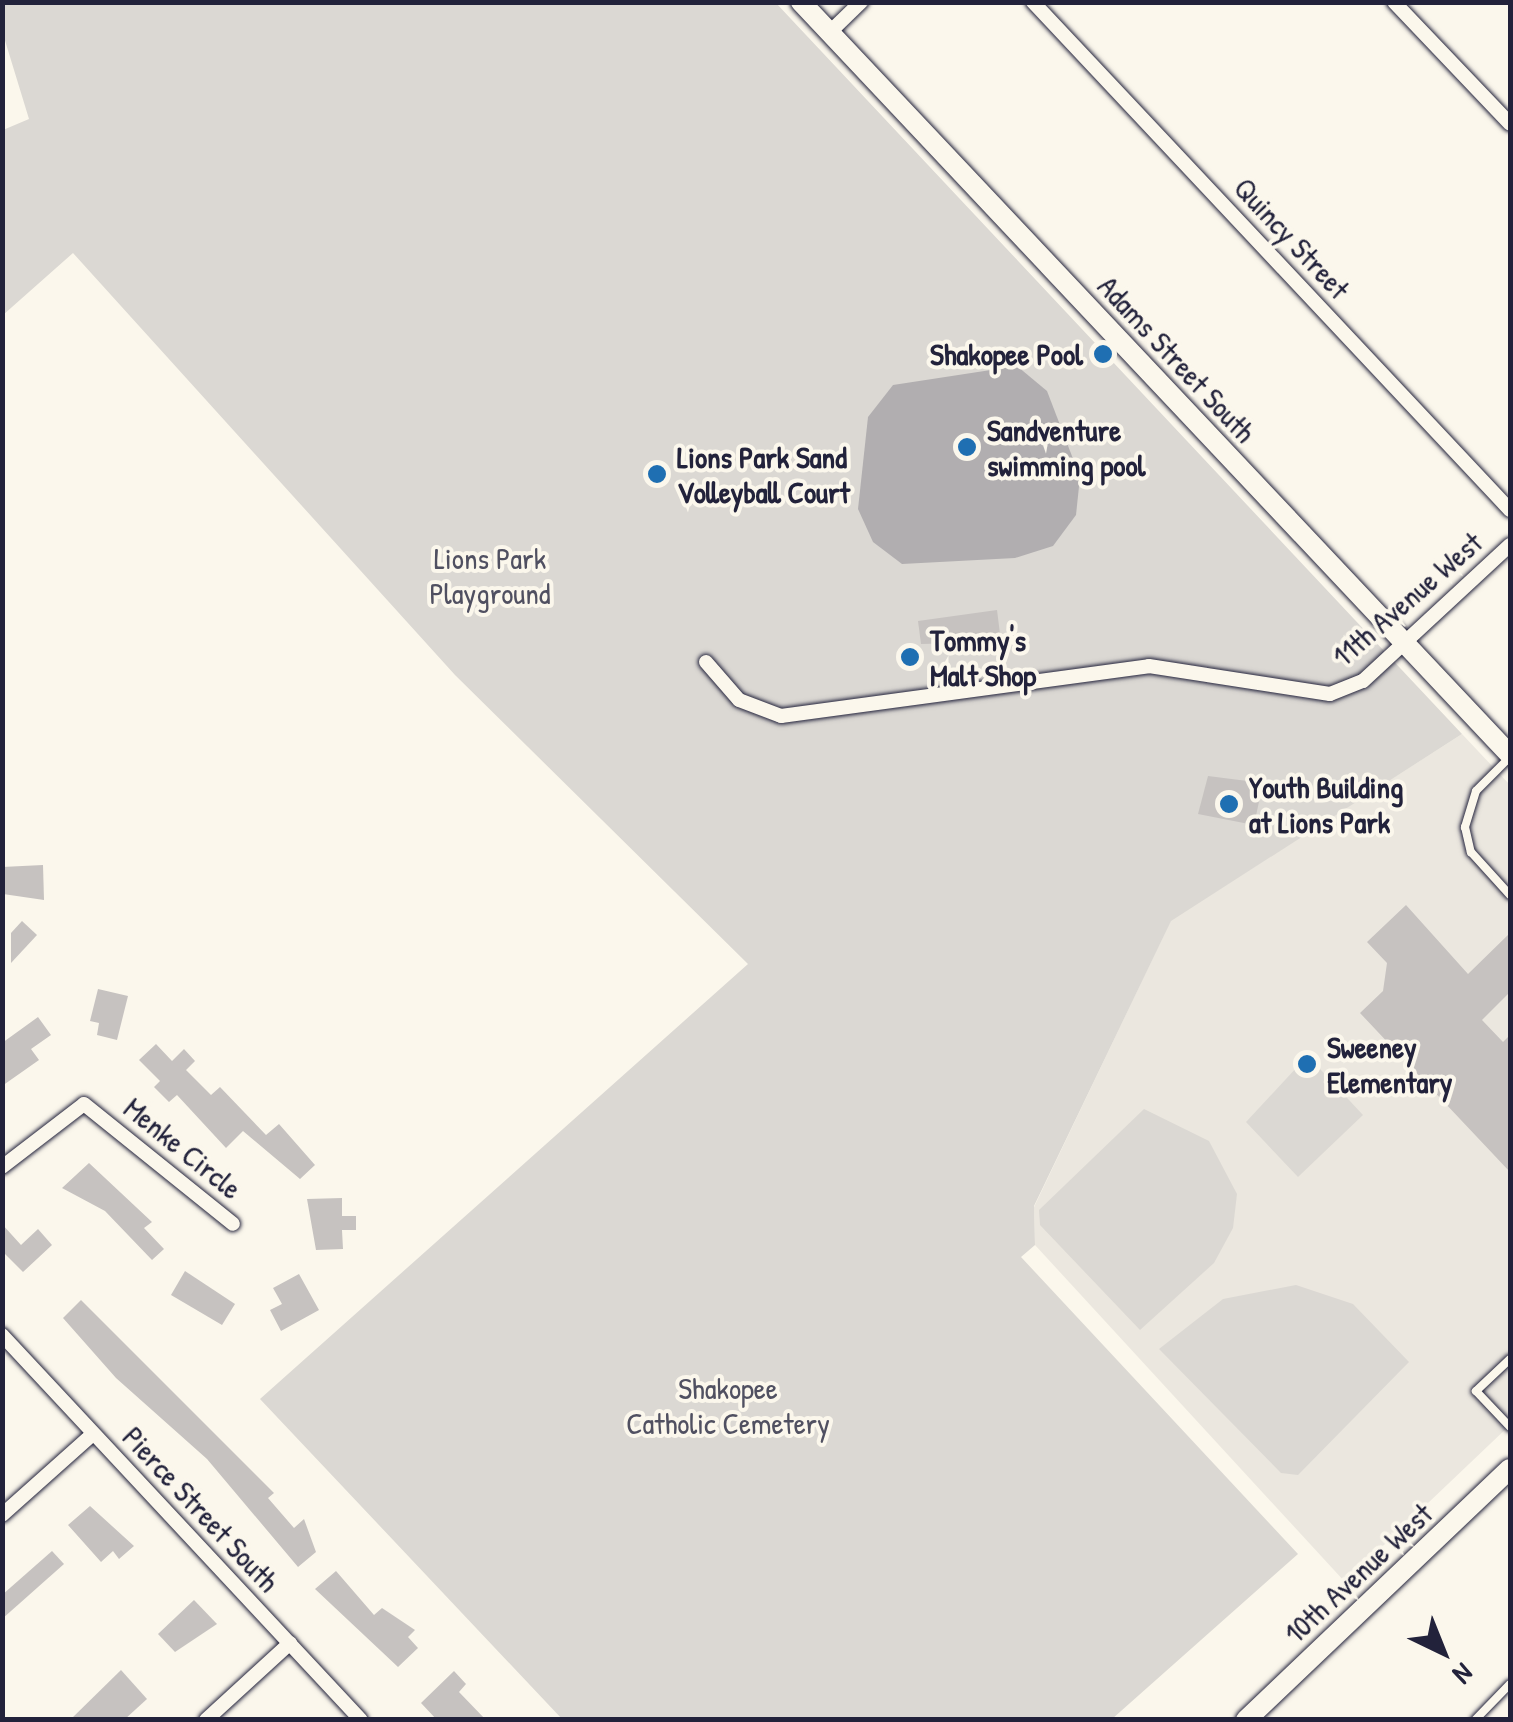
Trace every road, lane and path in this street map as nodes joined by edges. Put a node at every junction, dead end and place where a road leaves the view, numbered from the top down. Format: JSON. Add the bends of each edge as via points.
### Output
{"nodes":[{"id":1,"x":801,"y":2,"type":"edge"},
{"id":2,"x":860,"y":2,"type":"edge"},
{"id":3,"x":1033,"y":2,"type":"edge"},
{"id":4,"x":1394,"y":2,"type":"edge"},
{"id":5,"x":829,"y":33,"type":"junction"},
{"id":6,"x":1510,"y":124,"type":"edge"},
{"id":7,"x":1510,"y":510,"type":"edge"},
{"id":8,"x":1510,"y":545,"type":"edge"},
{"id":9,"x":1405,"y":644,"type":"junction"},
{"id":10,"x":706,"y":662,"type":"dead end"},
{"id":11,"x":1510,"y":756,"type":"edge"},
{"id":12,"x":1510,"y":895,"type":"edge"},
{"id":13,"x":2,"y":1167,"type":"edge"},
{"id":14,"x":234,"y":1224,"type":"dead end"},
{"id":15,"x":2,"y":1335,"type":"edge"},
{"id":16,"x":1510,"y":1359,"type":"edge"},
{"id":17,"x":1510,"y":1427,"type":"edge"},
{"id":18,"x":92,"y":1434,"type":"junction"},
{"id":19,"x":1510,"y":1469,"type":"edge"},
{"id":20,"x":2,"y":1515,"type":"edge"},
{"id":21,"x":290,"y":1643,"type":"junction"},
{"id":22,"x":1510,"y":1684,"type":"edge"},
{"id":23,"x":206,"y":1720,"type":"edge"},
{"id":24,"x":361,"y":1720,"type":"edge"},
{"id":25,"x":1246,"y":1720,"type":"edge"},
{"id":26,"x":1475,"y":1720,"type":"edge"}],
"edges":[{"from":1,"to":5,"type":"street","name":"Adams Street South"},
{"from":2,"to":5,"type":"street"},
{"from":3,"to":7,"type":"street","name":"Quincy Street"},
{"from":4,"to":6,"type":"street"},
{"from":5,"to":9,"type":"street","name":"Adams Street South"},
{"from":8,"to":9,"type":"street","name":"11th Avenue West"},
{"from":9,"to":10,"type":"street","name":"11th Avenue West","via":[[1363,681],[1330,694],[1149,666],[781,716],[740,700]]},
{"from":9,"to":11,"type":"street","name":"Adams Street South"},
{"from":11,"to":12,"type":"lane","via":[[1476,791],[1465,827],[1471,852]]},
{"from":13,"to":14,"type":"street","name":"Menke Circle","via":[[84,1104]]},
{"from":15,"to":18,"type":"street","name":"Pierce Street South"},
{"from":16,"to":17,"type":"lane","via":[[1476,1391]]},
{"from":18,"to":20,"type":"street"},
{"from":18,"to":21,"type":"street","name":"Pierce Street South"},
{"from":19,"to":25,"type":"street","name":"10th Avenue West"},
{"from":21,"to":23,"type":"street"},
{"from":21,"to":24,"type":"street","name":"Pierce Street South"},
{"from":22,"to":26,"type":"lane"}]}
